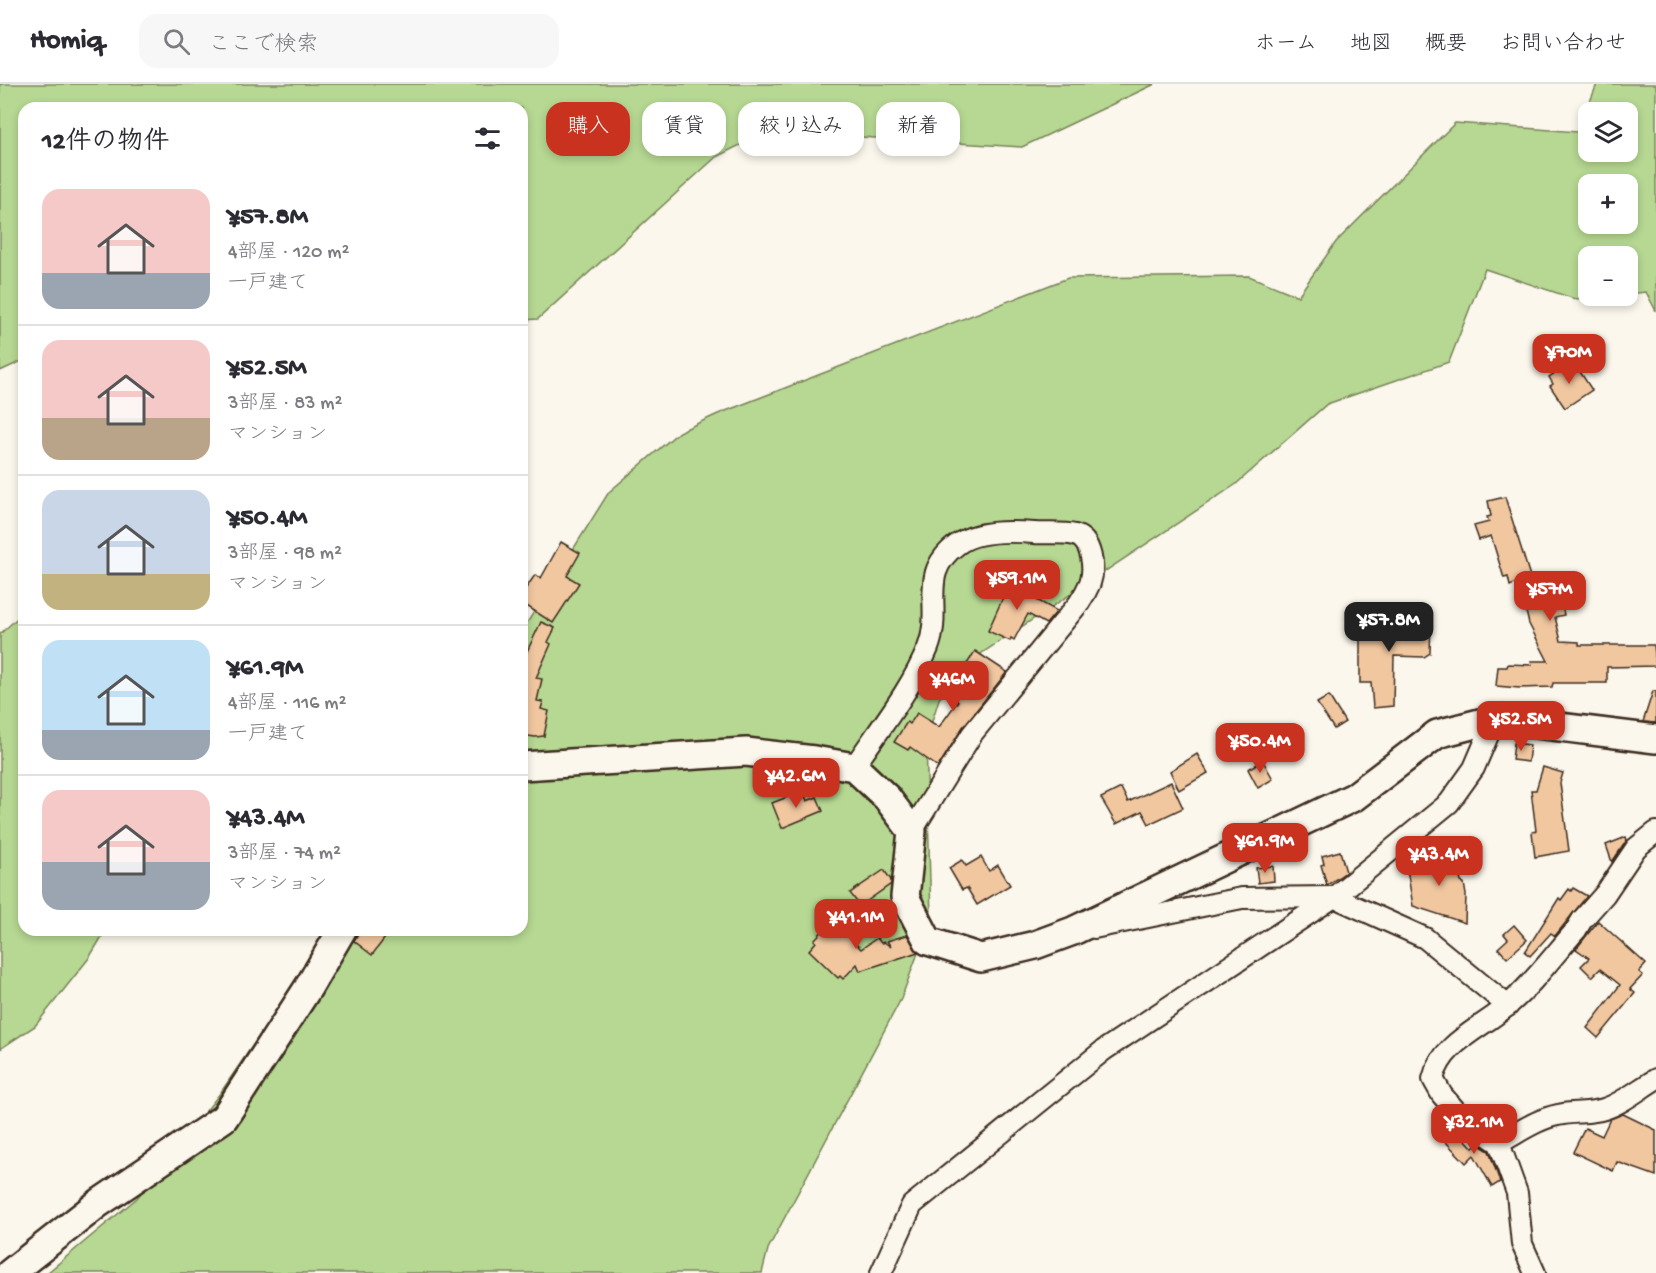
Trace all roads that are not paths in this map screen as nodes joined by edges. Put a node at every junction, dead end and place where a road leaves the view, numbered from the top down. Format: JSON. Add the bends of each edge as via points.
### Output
{"nodes":[{"id":1,"x":1495,"y":719,"type":"junction"},
{"id":2,"x":1656,"y":739,"type":"edge"},
{"id":3,"x":528,"y":766,"type":"edge"},
{"id":4,"x":854,"y":767,"type":"junction"},
{"id":5,"x":912,"y":831,"type":"junction"},
{"id":6,"x":1656,"y":832,"type":"edge"},
{"id":7,"x":1334,"y":897,"type":"junction"},
{"id":8,"x":1073,"y":931,"type":"junction"},
{"id":9,"x":338,"y":936,"type":"edge"},
{"id":10,"x":1508,"y":1006,"type":"junction"},
{"id":11,"x":1656,"y":1079,"type":"edge"},
{"id":12,"x":1499,"y":1143,"type":"junction"},
{"id":13,"x":10,"y":1273,"type":"edge"},
{"id":14,"x":881,"y":1273,"type":"edge"},
{"id":15,"x":1535,"y":1273,"type":"edge"}],
"edges":[{"from":1,"to":2,"type":"street"},
{"from":1,"to":7,"type":"street","via":[[1474,768],[1449,803]]},
{"from":1,"to":8,"type":"street","via":[[1437,734],[1354,797]]},
{"from":3,"to":4,"type":"street","via":[[747,752]]},
{"from":4,"to":5,"type":"street","via":[[887,798]]},
{"from":4,"to":5,"type":"street","via":[[929,646],[934,617],[933,575],[940,559],[959,543],[978,536],[1019,532],[1076,536],[1086,544],[1092,561],[1090,582],[1079,603],[972,734]]},
{"from":5,"to":8,"type":"street","via":[[905,897],[928,941],[981,958]]},
{"from":6,"to":10,"type":"street","via":[[1636,848],[1576,930]]},
{"from":7,"to":8,"type":"street","via":[[1242,898]]},
{"from":7,"to":10,"type":"street","via":[[1425,938]]},
{"from":7,"to":14,"type":"street","via":[[1104,1050],[912,1204]]},
{"from":9,"to":13,"type":"street","via":[[224,1118],[99,1203]]},
{"from":10,"to":12,"type":"street","via":[[1462,1038],[1437,1063],[1433,1079],[1463,1119]]},
{"from":11,"to":12,"type":"street","via":[[1603,1110],[1557,1115]]},
{"from":12,"to":15,"type":"street","via":[[1517,1193],[1522,1244]]}]}
